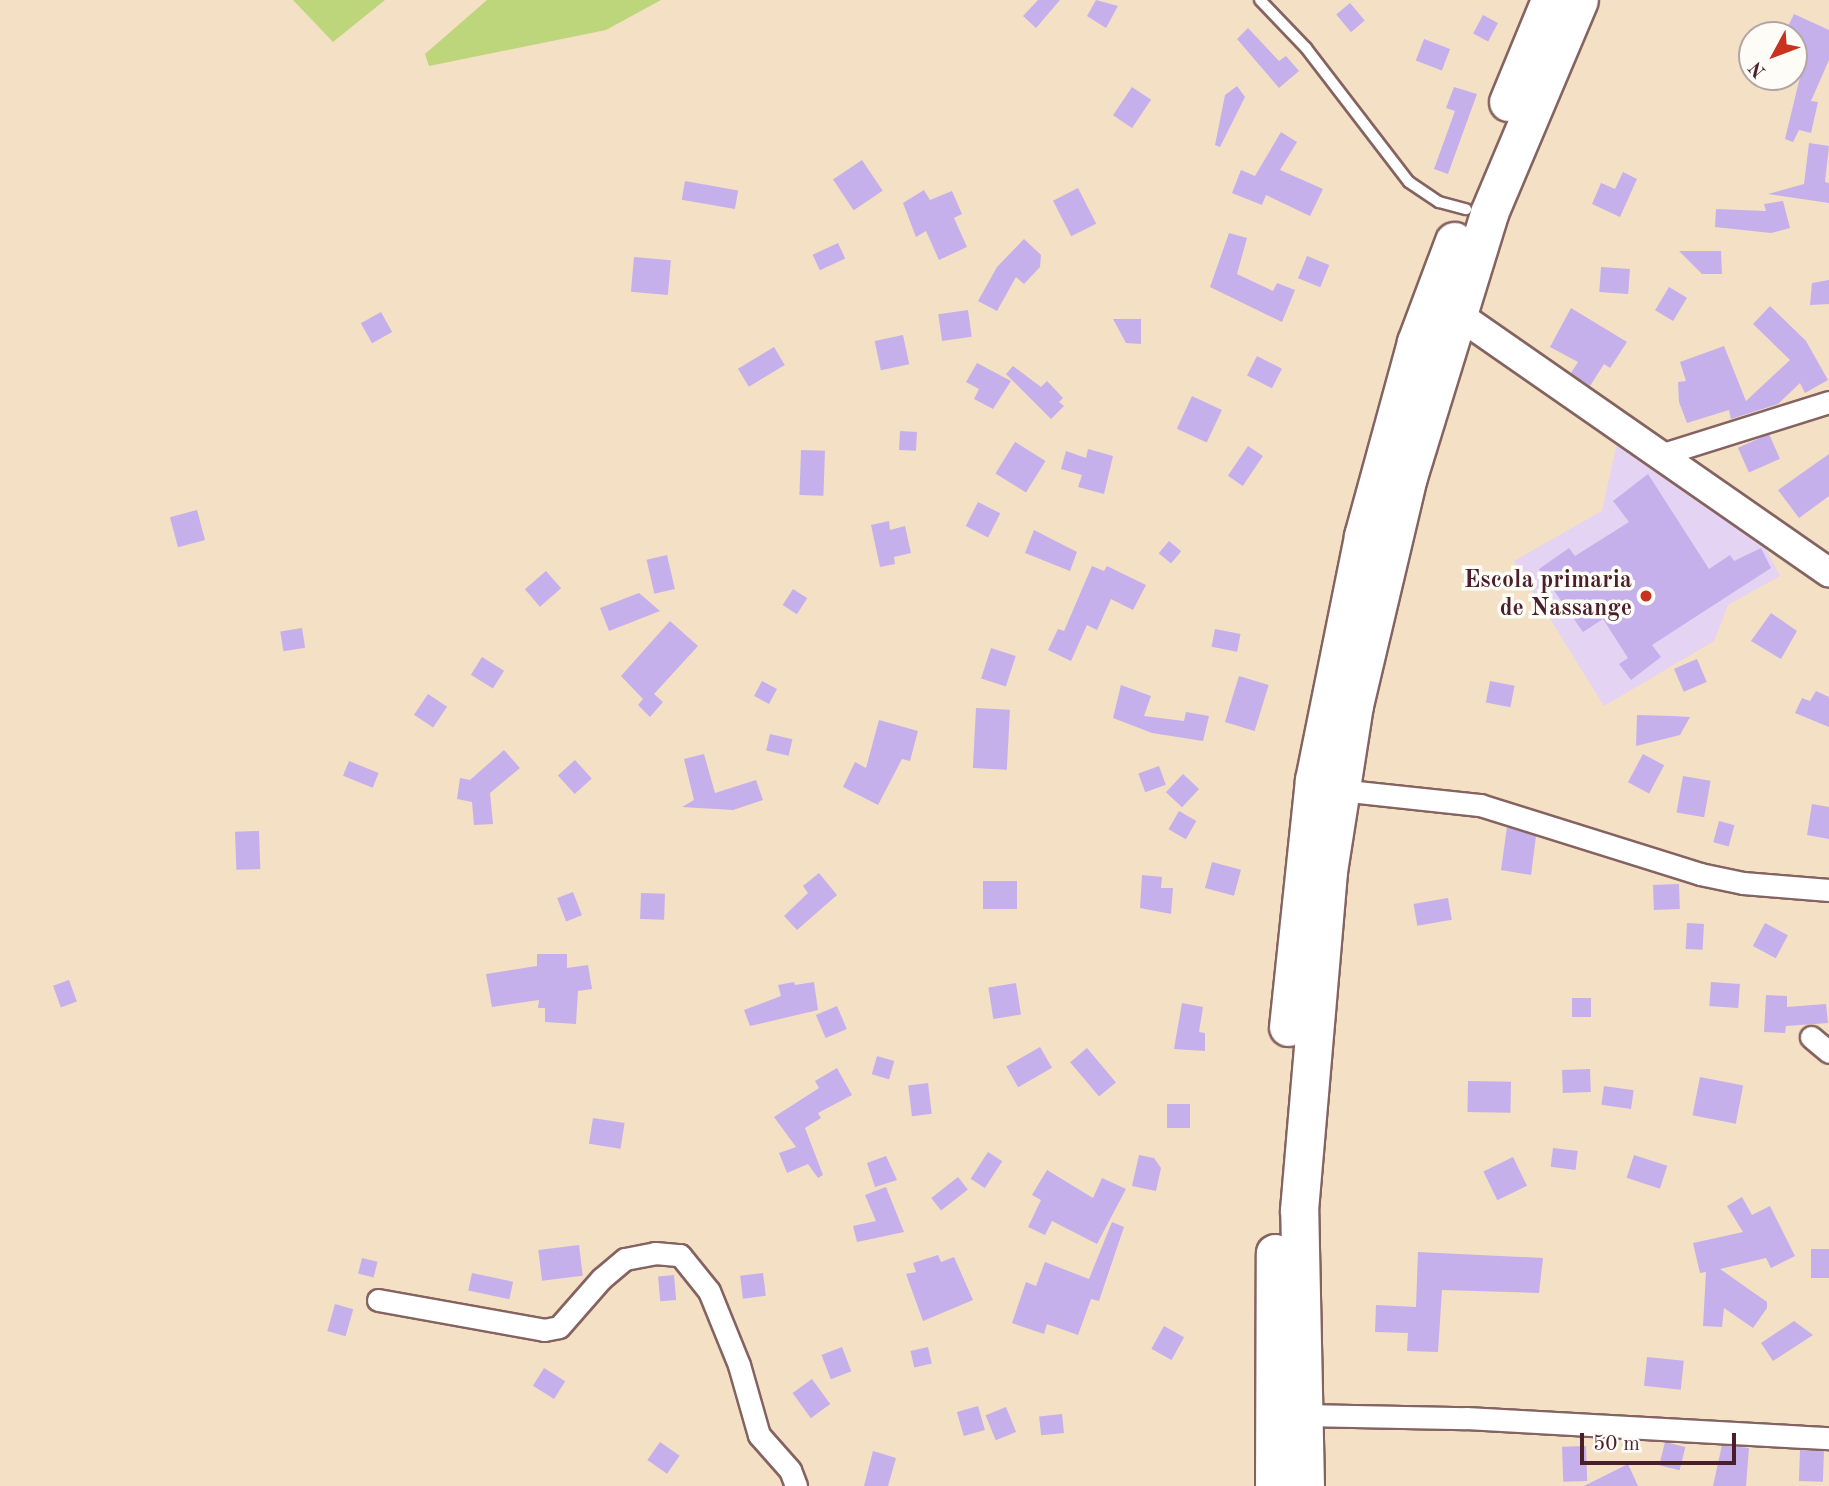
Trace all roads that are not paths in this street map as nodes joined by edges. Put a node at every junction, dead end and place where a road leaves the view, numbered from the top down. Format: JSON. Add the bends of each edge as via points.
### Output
{"nodes":[{"id":1,"x":1260,"y":0,"type":"edge"},
{"id":2,"x":1549,"y":0,"type":"edge"},
{"id":3,"x":1579,"y":0,"type":"edge"},
{"id":4,"x":1466,"y":209,"type":"junction"},
{"id":5,"x":1457,"y":314,"type":"junction"},
{"id":6,"x":1829,"y":402,"type":"edge"},
{"id":7,"x":1660,"y":455,"type":"junction"},
{"id":8,"x":1825,"y":565,"type":"edge"},
{"id":9,"x":1339,"y":790,"type":"junction"},
{"id":10,"x":1829,"y":890,"type":"edge"},
{"id":11,"x":1811,"y":1037,"type":"dead end"},
{"id":12,"x":1829,"y":1052,"type":"edge"},
{"id":13,"x":378,"y":1300,"type":"dead end"},
{"id":14,"x":1303,"y":1415,"type":"junction"},
{"id":15,"x":1829,"y":1438,"type":"edge"},
{"id":16,"x":796,"y":1486,"type":"edge"},
{"id":17,"x":1275,"y":1486,"type":"edge"},
{"id":18,"x":1304,"y":1486,"type":"edge"}],
"edges":[{"from":1,"to":4,"type":"lane","via":[[1306,48],[1409,182],[1439,202]]},
{"from":2,"to":4,"type":"highway"},
{"from":3,"to":5,"type":"highway","via":[[1489,213]]},
{"from":4,"to":17,"type":"highway","via":[[1416,342],[1363,537],[1312,792],[1293,949],[1275,1196]]},
{"from":5,"to":7,"type":"street"},
{"from":5,"to":9,"type":"highway","via":[[1393,539]]},
{"from":6,"to":7,"type":"street"},
{"from":7,"to":8,"type":"street"},
{"from":9,"to":10,"type":"street","via":[[1480,805],[1700,874],[1743,883]]},
{"from":9,"to":14,"type":"highway","via":[[1315,990],[1299,1210]]},
{"from":11,"to":12,"type":"street"},
{"from":13,"to":16,"type":"street","via":[[544,1330],[559,1327],[625,1259],[655,1253],[680,1255],[709,1291],[739,1365],[759,1435],[790,1470]]},
{"from":14,"to":15,"type":"street","via":[[1466,1418]]},
{"from":14,"to":18,"type":"highway"}]}
